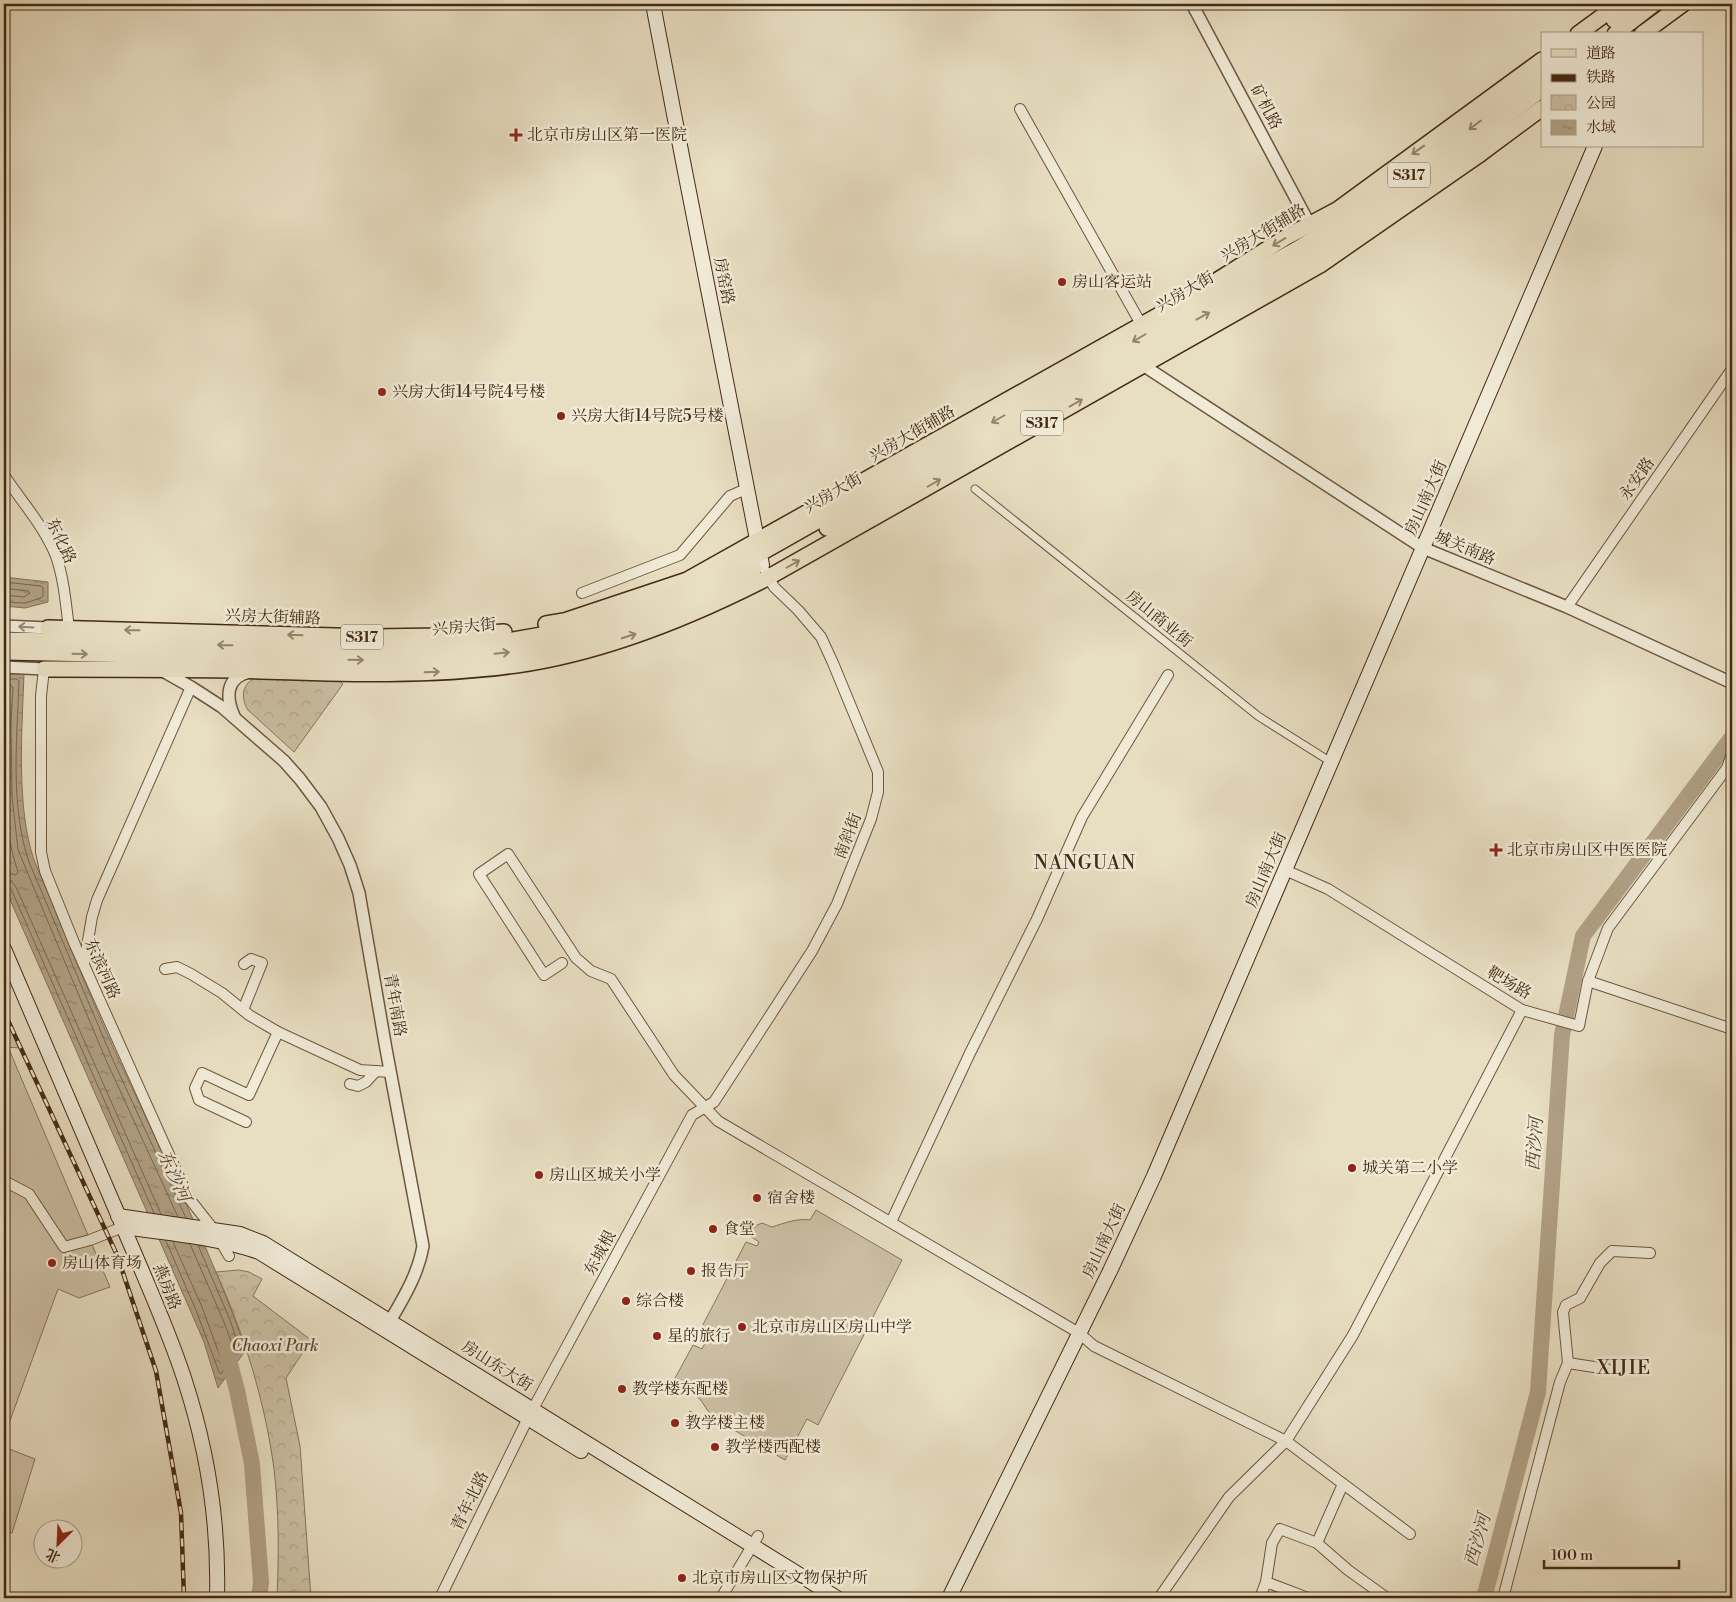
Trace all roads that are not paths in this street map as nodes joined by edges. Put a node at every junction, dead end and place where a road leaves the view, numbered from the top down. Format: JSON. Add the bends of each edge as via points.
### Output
{"nodes":[{"id":1,"x":653,"y":4,"type":"edge"},
{"id":2,"x":1192,"y":4,"type":"edge"},
{"id":3,"x":1619,"y":4,"type":"edge"},
{"id":4,"x":1634,"y":4,"type":"edge"},
{"id":5,"x":1655,"y":4,"type":"edge"},
{"id":6,"x":1683,"y":4,"type":"edge"},
{"id":7,"x":1581,"y":32,"type":"edge"},
{"id":8,"x":1598,"y":32,"type":"edge"},
{"id":9,"x":1618,"y":32,"type":"edge"},
{"id":10,"x":1644,"y":32,"type":"edge"},
{"id":11,"x":1646,"y":32,"type":"edge"},
{"id":12,"x":1541,"y":61,"type":"edge"},
{"id":13,"x":1541,"y":75,"type":"edge"},
{"id":14,"x":1541,"y":89,"type":"edge"},
{"id":15,"x":1516,"y":101,"type":"junction"},
{"id":16,"x":1020,"y":109,"type":"dead end"},
{"id":17,"x":1541,"y":109,"type":"edge"},
{"id":18,"x":1594,"y":148,"type":"edge"},
{"id":19,"x":1480,"y":154,"type":"junction"},
{"id":20,"x":1443,"y":165,"type":"junction"},
{"id":21,"x":1337,"y":210,"type":"junction"},
{"id":22,"x":1310,"y":225,"type":"junction"},
{"id":23,"x":1299,"y":248,"type":"junction"},
{"id":24,"x":1243,"y":279,"type":"junction"},
{"id":25,"x":1213,"y":284,"type":"junction"},
{"id":26,"x":1141,"y":324,"type":"junction"},
{"id":27,"x":1130,"y":357,"type":"junction"},
{"id":28,"x":1143,"y":366,"type":"junction"},
{"id":29,"x":1732,"y":369,"type":"edge"},
{"id":30,"x":4,"y":475,"type":"edge"},
{"id":31,"x":861,"y":484,"type":"junction"},
{"id":32,"x":880,"y":486,"type":"junction"},
{"id":33,"x":746,"y":489,"type":"junction"},
{"id":34,"x":975,"y":489,"type":"dead end"},
{"id":35,"x":1423,"y":548,"type":"junction"},
{"id":36,"x":762,"y":560,"type":"junction"},
{"id":37,"x":669,"y":586,"type":"junction"},
{"id":38,"x":582,"y":592,"type":"dead end"},
{"id":39,"x":655,"y":608,"type":"junction"},
{"id":40,"x":1567,"y":608,"type":"junction"},
{"id":41,"x":684,"y":617,"type":"junction"},
{"id":42,"x":4,"y":626,"type":"edge"},
{"id":43,"x":69,"y":629,"type":"junction"},
{"id":44,"x":608,"y":630,"type":"junction"},
{"id":45,"x":182,"y":632,"type":"junction"},
{"id":46,"x":4,"y":640,"type":"edge"},
{"id":47,"x":205,"y":644,"type":"junction"},
{"id":48,"x":48,"y":646,"type":"junction"},
{"id":49,"x":582,"y":650,"type":"junction"},
{"id":50,"x":4,"y":652,"type":"edge"},
{"id":51,"x":114,"y":655,"type":"junction"},
{"id":52,"x":418,"y":659,"type":"junction"},
{"id":53,"x":4,"y":667,"type":"edge"},
{"id":54,"x":160,"y":669,"type":"junction"},
{"id":55,"x":257,"y":671,"type":"junction"},
{"id":56,"x":366,"y":674,"type":"junction"},
{"id":57,"x":1168,"y":674,"type":"dead end"},
{"id":58,"x":1732,"y":683,"type":"edge"},
{"id":59,"x":191,"y":687,"type":"junction"},
{"id":60,"x":235,"y":718,"type":"junction"},
{"id":61,"x":1732,"y":754,"type":"edge"},
{"id":62,"x":1331,"y":762,"type":"junction"},
{"id":63,"x":1285,"y":870,"type":"junction"},
{"id":64,"x":4,"y":949,"type":"edge"},
{"id":65,"x":562,"y":963,"type":"dead end"},
{"id":66,"x":84,"y":964,"type":"junction"},
{"id":67,"x":244,"y":964,"type":"dead end"},
{"id":68,"x":165,"y":969,"type":"dead end"},
{"id":69,"x":1588,"y":981,"type":"junction"},
{"id":70,"x":243,"y":1010,"type":"junction"},
{"id":71,"x":1522,"y":1010,"type":"junction"},
{"id":72,"x":1732,"y":1029,"type":"edge"},
{"id":73,"x":278,"y":1032,"type":"junction"},
{"id":74,"x":376,"y":1071,"type":"junction"},
{"id":75,"x":390,"y":1072,"type":"junction"},
{"id":76,"x":350,"y":1084,"type":"dead end"},
{"id":77,"x":704,"y":1108,"type":"junction"},
{"id":78,"x":246,"y":1122,"type":"dead end"},
{"id":79,"x":4,"y":1183,"type":"edge"},
{"id":80,"x":121,"y":1222,"type":"junction"},
{"id":81,"x":891,"y":1222,"type":"junction"},
{"id":82,"x":210,"y":1235,"type":"junction"},
{"id":83,"x":1650,"y":1253,"type":"dead end"},
{"id":84,"x":229,"y":1256,"type":"dead end"},
{"id":85,"x":388,"y":1325,"type":"junction"},
{"id":86,"x":1079,"y":1333,"type":"junction"},
{"id":87,"x":1568,"y":1363,"type":"junction"},
{"id":88,"x":1607,"y":1369,"type":"dead end"},
{"id":89,"x":530,"y":1413,"type":"junction"},
{"id":90,"x":1286,"y":1441,"type":"junction"},
{"id":91,"x":1343,"y":1484,"type":"junction"},
{"id":92,"x":1410,"y":1534,"type":"dead end"},
{"id":93,"x":1317,"y":1543,"type":"junction"},
{"id":94,"x":753,"y":1545,"type":"junction"},
{"id":95,"x":1266,"y":1582,"type":"junction"},
{"id":96,"x":217,"y":1598,"type":"edge"},
{"id":97,"x":440,"y":1598,"type":"edge"},
{"id":98,"x":721,"y":1598,"type":"edge"},
{"id":99,"x":821,"y":1598,"type":"edge"},
{"id":100,"x":838,"y":1598,"type":"edge"},
{"id":101,"x":949,"y":1598,"type":"edge"},
{"id":102,"x":1159,"y":1598,"type":"edge"},
{"id":103,"x":1260,"y":1598,"type":"edge"},
{"id":104,"x":1308,"y":1598,"type":"edge"},
{"id":105,"x":1387,"y":1598,"type":"edge"},
{"id":106,"x":1503,"y":1598,"type":"edge"}],
"edges":[{"from":1,"to":33,"type":"main road","name":"房窑路"},
{"from":2,"to":22,"type":"street","name":"矿机路"},
{"from":3,"to":7,"type":"main road"},
{"from":4,"to":8,"type":"main road"},
{"from":5,"to":9,"type":"main road"},
{"from":5,"to":10,"type":"main road"},
{"from":6,"to":11,"type":"main road"},
{"from":12,"to":21,"type":"main road","name":"兴房大街辅路","number":"S317","one_way":true},
{"from":13,"to":15,"type":"main road","name":"兴房大街","number":"S317"},
{"from":14,"to":15,"type":"main road","name":"兴房大街","number":"S317"},
{"from":15,"to":20,"type":"main road","name":"兴房大街","number":"S317"},
{"from":15,"to":23,"type":"main road","name":"兴房大街","number":"S317","one_way":true,"via":[[1372,202]]},
{"from":16,"to":26,"type":"street"},
{"from":17,"to":19,"type":"main road","name":"兴房大街","number":"S317"},
{"from":18,"to":35,"type":"main road","name":"房山南大街"},
{"from":19,"to":20,"type":"main road","name":"兴房大街","number":"S317"},
{"from":19,"to":28,"type":"main road","name":"兴房大街","number":"S317","via":[[1320,265]]},
{"from":27,"to":20,"type":"main road","name":"兴房大街","number":"S317","one_way":true,"via":[[1311,256]]},
{"from":21,"to":22,"type":"main road","name":"兴房大街辅路","number":"S317"},
{"from":21,"to":23,"type":"main road"},
{"from":22,"to":25,"type":"main road","name":"兴房大街辅路","number":"S317","one_way":true},
{"from":23,"to":24,"type":"main road","name":"兴房大街","number":"S317"},
{"from":24,"to":25,"type":"main road"},
{"from":24,"to":32,"type":"main road","name":"兴房大街","number":"S317","one_way":true},
{"from":25,"to":26,"type":"main road","name":"兴房大街辅路","number":"S317"},
{"from":26,"to":31,"type":"main road","name":"兴房大街辅路","number":"S317","via":[[908,454]]},
{"from":27,"to":28,"type":"street","name":"城关南路"},
{"from":27,"to":36,"type":"main road","name":"兴房大街","number":"S317"},
{"from":28,"to":35,"type":"street","name":"城关南路"},
{"from":36,"to":28,"type":"main road","name":"兴房大街","number":"S317","one_way":true},
{"from":29,"to":40,"type":"street","name":"永安路"},
{"from":30,"to":43,"type":"street","name":"东化路","via":[[56,556]]},
{"from":31,"to":32,"type":"main road"},
{"from":31,"to":36,"type":"main road","name":"兴房大街辅路","number":"S317"},
{"from":32,"to":36,"type":"main road","name":"兴房大街","number":"S317"},
{"from":33,"to":36,"type":"main road","name":"房窑路"},
{"from":33,"to":38,"type":"street","via":[[730,496],[680,554]]},
{"from":34,"to":62,"type":"street","name":"房山商业街","via":[[1258,716]]},
{"from":35,"to":40,"type":"street","name":"城关南路"},
{"from":35,"to":62,"type":"main road","name":"房山南大街"},
{"from":36,"to":37,"type":"main road","name":"兴房大街辅路","number":"S317"},
{"from":36,"to":39,"type":"main road","name":"兴房大街","number":"S317","via":[[692,588]]},
{"from":36,"to":41,"type":"main road","name":"兴房大街","number":"S317","via":[[733,596]]},
{"from":36,"to":77,"type":"street","name":"南斜街","via":[[774,587],[821,637],[878,772],[878,792],[838,904],[812,951],[714,1102]]},
{"from":37,"to":39,"type":"main road"},
{"from":37,"to":45,"type":"main road","name":"兴房大街辅路","number":"S317","one_way":true,"via":[[564,621],[504,632],[372,637]]},
{"from":39,"to":41,"type":"main road"},
{"from":39,"to":44,"type":"main road","name":"兴房大街","number":"S317"},
{"from":39,"to":47,"type":"main road","name":"兴房大街","number":"S317","one_way":true,"via":[[570,630],[440,648]]},
{"from":40,"to":58,"type":"street","name":"城关南路"},
{"from":49,"to":41,"type":"main road","name":"兴房大街","number":"S317","one_way":true},
{"from":48,"to":42,"type":"street","one_way":true},
{"from":45,"to":43,"type":"main road","name":"兴房大街辅路","number":"S317","one_way":true},
{"from":43,"to":48,"type":"main road"},
{"from":44,"to":49,"type":"main road"},
{"from":52,"to":44,"type":"main road","name":"兴房大街","number":"S317","one_way":true,"via":[[506,653]]},
{"from":45,"to":47,"type":"main road"},
{"from":46,"to":48,"type":"main road"},
{"from":47,"to":48,"type":"main road","name":"兴房大街","number":"S317"},
{"from":48,"to":50,"type":"main road"},
{"from":48,"to":51,"type":"main road","name":"兴房大街","number":"S317","one_way":true},
{"from":48,"to":53,"type":"street"},
{"from":48,"to":54,"type":"main road","name":"兴房大街","number":"S317"},
{"from":48,"to":66,"type":"street","name":"东滨河路","via":[[41,696],[41,852],[45,871]]},
{"from":56,"to":49,"type":"main road","name":"兴房大街","number":"S317","one_way":true,"via":[[436,673],[517,664]]},
{"from":51,"to":52,"type":"main road","name":"兴房大街","number":"S317","one_way":true},
{"from":51,"to":54,"type":"main road"},
{"from":52,"to":56,"type":"main road"},
{"from":54,"to":55,"type":"main road","name":"兴房大街","number":"S317"},
{"from":54,"to":59,"type":"street","name":"青年南路"},
{"from":55,"to":56,"type":"main road","name":"兴房大街","number":"S317"},
{"from":55,"to":60,"type":"street","via":[[238,676],[230,687],[228,698]]},
{"from":57,"to":81,"type":"street","via":[[1082,817],[1037,919]]},
{"from":59,"to":60,"type":"street","name":"青年南路"},
{"from":59,"to":66,"type":"street","via":[[97,900]]},
{"from":60,"to":75,"type":"street","name":"青年南路","via":[[300,779],[321,807],[350,865],[359,893]]},
{"from":61,"to":69,"type":"street","name":"靶场路","via":[[1727,768],[1608,928]]},
{"from":62,"to":63,"type":"main road","name":"房山南大街"},
{"from":63,"to":71,"type":"street","name":"靶场路","via":[[1328,890]]},
{"from":63,"to":86,"type":"main road","name":"房山南大街","via":[[1150,1184]]},
{"from":64,"to":80,"type":"main road","name":"燕房路"},
{"from":65,"to":77,"type":"street","via":[[544,974],[479,874],[508,854],[576,958],[591,971],[610,979],[674,1075]]},
{"from":66,"to":82,"type":"street","name":"东滨河路","via":[[188,1197]]},
{"from":67,"to":70,"type":"street","via":[[251,959],[262,963]]},
{"from":68,"to":70,"type":"street","via":[[177,967],[191,974]]},
{"from":69,"to":71,"type":"street","name":"靶场路","via":[[1579,1026]]},
{"from":69,"to":72,"type":"street"},
{"from":70,"to":73,"type":"street"},
{"from":71,"to":90,"type":"street","via":[[1353,1335]]},
{"from":73,"to":74,"type":"street","via":[[360,1070]]},
{"from":73,"to":78,"type":"street","via":[[249,1095],[202,1072],[195,1088],[199,1100]]},
{"from":74,"to":75,"type":"street"},
{"from":74,"to":76,"type":"street","via":[[366,1082],[358,1086]]},
{"from":75,"to":85,"type":"street","name":"青年南路","via":[[424,1246],[417,1268]]},
{"from":77,"to":81,"type":"street","via":[[718,1121]]},
{"from":77,"to":89,"type":"street","name":"东城根","via":[[692,1114]]},
{"from":79,"to":80,"type":"street","via":[[29,1194],[64,1247],[90,1240]]},
{"from":80,"to":82,"type":"main road","name":"房山东大街"},
{"from":80,"to":96,"type":"main road","name":"燕房路","via":[[165,1326],[198,1428],[213,1509]]},
{"from":81,"to":86,"type":"street"},
{"from":82,"to":84,"type":"street","name":"东滨河路"},
{"from":82,"to":85,"type":"main road","name":"房山东大街","via":[[259,1252]]},
{"from":83,"to":87,"type":"street","via":[[1612,1251],[1600,1263],[1580,1298],[1566,1305],[1563,1312]]},
{"from":85,"to":89,"type":"main road","name":"房山东大街"},
{"from":86,"to":90,"type":"street","via":[[1094,1346]]},
{"from":86,"to":101,"type":"main road","name":"房山南大街"},
{"from":87,"to":88,"type":"street"},
{"from":87,"to":106,"type":"street","via":[[1560,1382]]},
{"from":89,"to":94,"type":"main road","name":"房山东大街"},
{"from":89,"to":97,"type":"street","name":"青年北路"},
{"from":90,"to":91,"type":"street"},
{"from":90,"to":102,"type":"street","via":[[1230,1497]]},
{"from":91,"to":92,"type":"street"},
{"from":91,"to":93,"type":"street"},
{"from":93,"to":95,"type":"street","via":[[1280,1529],[1272,1543]]},
{"from":93,"to":105,"type":"street"},
{"from":94,"to":98,"type":"street"},
{"from":94,"to":99,"type":"main road","name":"房山东大街"},
{"from":94,"to":100,"type":"main road","name":"房山东大街"},
{"from":95,"to":103,"type":"street"},
{"from":95,"to":104,"type":"street"}]}
